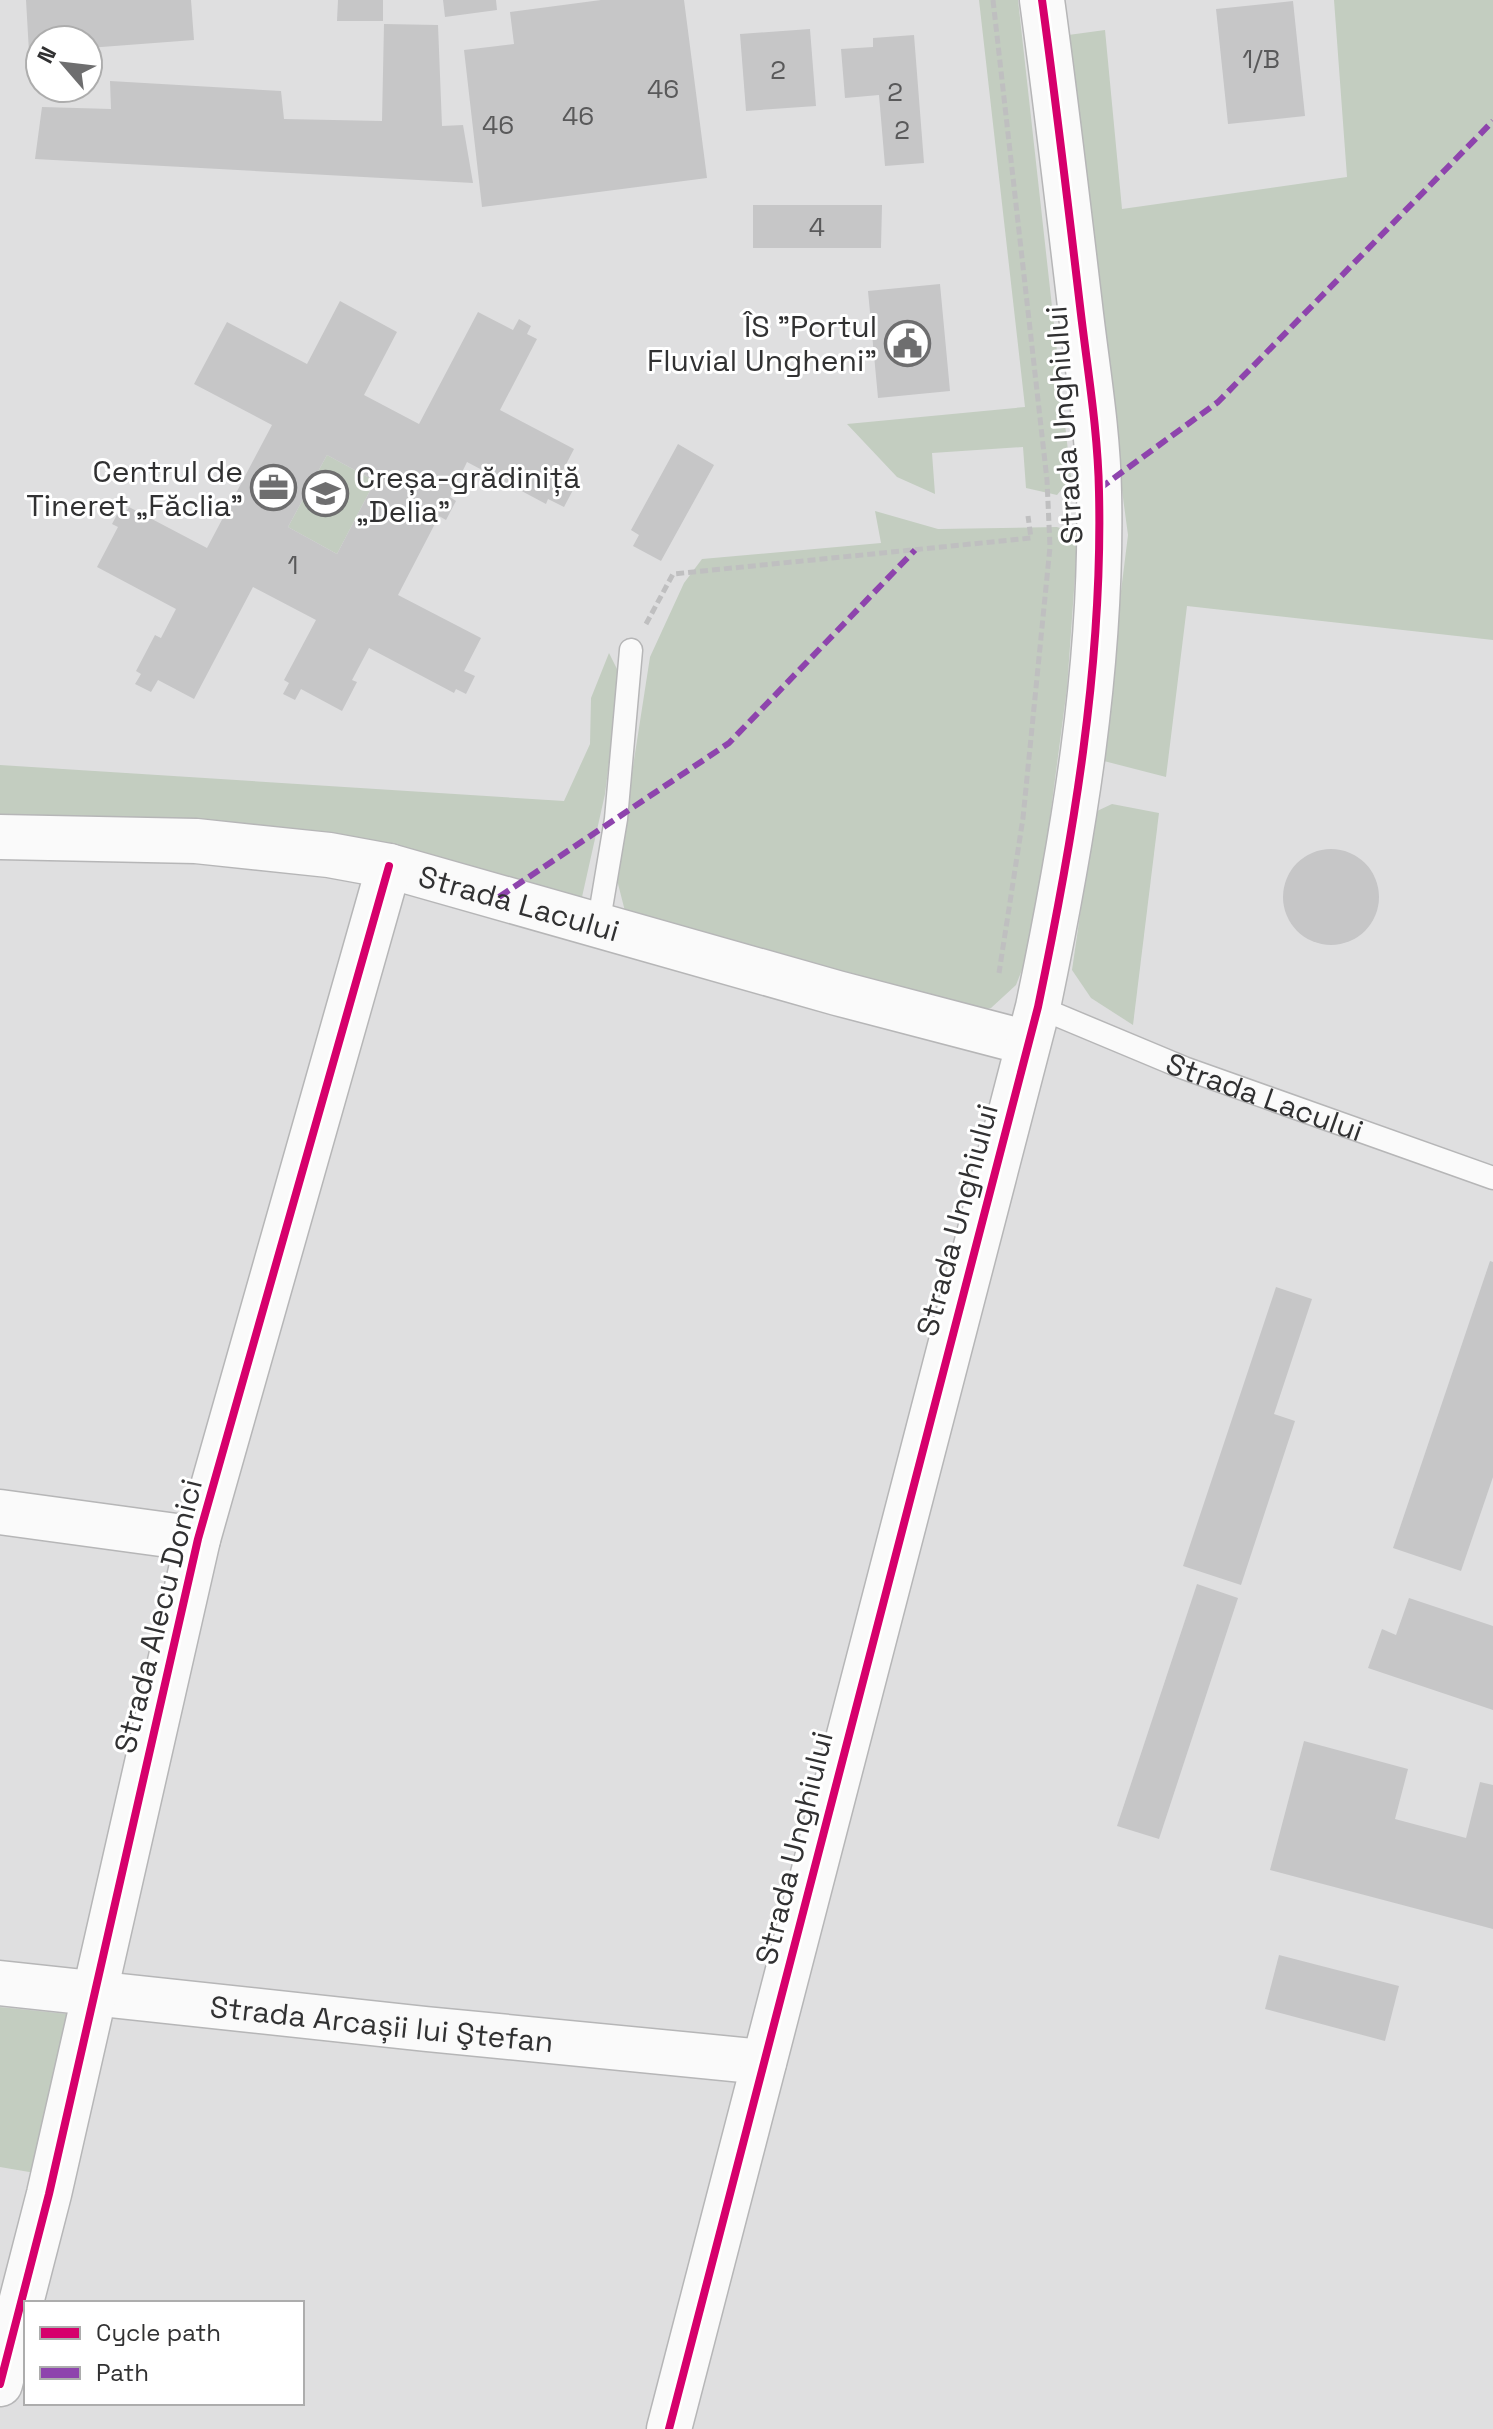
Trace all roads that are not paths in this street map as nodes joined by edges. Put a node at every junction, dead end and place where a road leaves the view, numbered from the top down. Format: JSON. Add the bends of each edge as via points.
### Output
{"nodes":[{"id":1,"x":1042,"y":0,"type":"edge"},
{"id":2,"x":631,"y":650,"type":"road end"},
{"id":3,"x":0,"y":837,"type":"edge"},
{"id":4,"x":389,"y":866,"type":"junction"},
{"id":5,"x":598,"y":926,"type":"junction"},
{"id":6,"x":1033,"y":1025,"type":"junction"},
{"id":7,"x":1493,"y":1178,"type":"edge"},
{"id":8,"x":0,"y":1512,"type":"edge"},
{"id":9,"x":198,"y":1539,"type":"junction"},
{"id":10,"x":0,"y":1983,"type":"edge"},
{"id":11,"x":93,"y":1993,"type":"junction"},
{"id":12,"x":764,"y":2062,"type":"junction"},
{"id":13,"x":0,"y":2384,"type":"edge"},
{"id":14,"x":669,"y":2429,"type":"edge"}],
"edges":[{"from":1,"to":6,"type":"street","name":"Strada Unghiului","via":[[1099,503],[1090,682],[1061,897]]},
{"from":2,"to":5,"type":"lane","via":[[616,819]]},
{"from":3,"to":4,"type":"street","name":"Strada Lacului","via":[[196,841]]},
{"from":4,"to":5,"type":"street","name":"Strada Lacului"},
{"from":4,"to":9,"type":"street","name":"Strada Alecu Donici"},
{"from":5,"to":6,"type":"street","name":"Strada Lacului"},
{"from":6,"to":7,"type":"lane","name":"Strada Lacului","via":[[1184,1068]]},
{"from":6,"to":12,"type":"street","name":"Strada Unghiului"},
{"from":8,"to":9,"type":"street"},
{"from":9,"to":11,"type":"street","name":"Strada Alecu Donici"},
{"from":10,"to":11,"type":"street","name":"Strada Arcașii lui Ştefan"},
{"from":11,"to":12,"type":"street","name":"Strada Arcașii lui Ştefan"},
{"from":11,"to":13,"type":"street","name":"Strada Alecu Donici"},
{"from":12,"to":14,"type":"street","name":"Strada Unghiului"}]}
